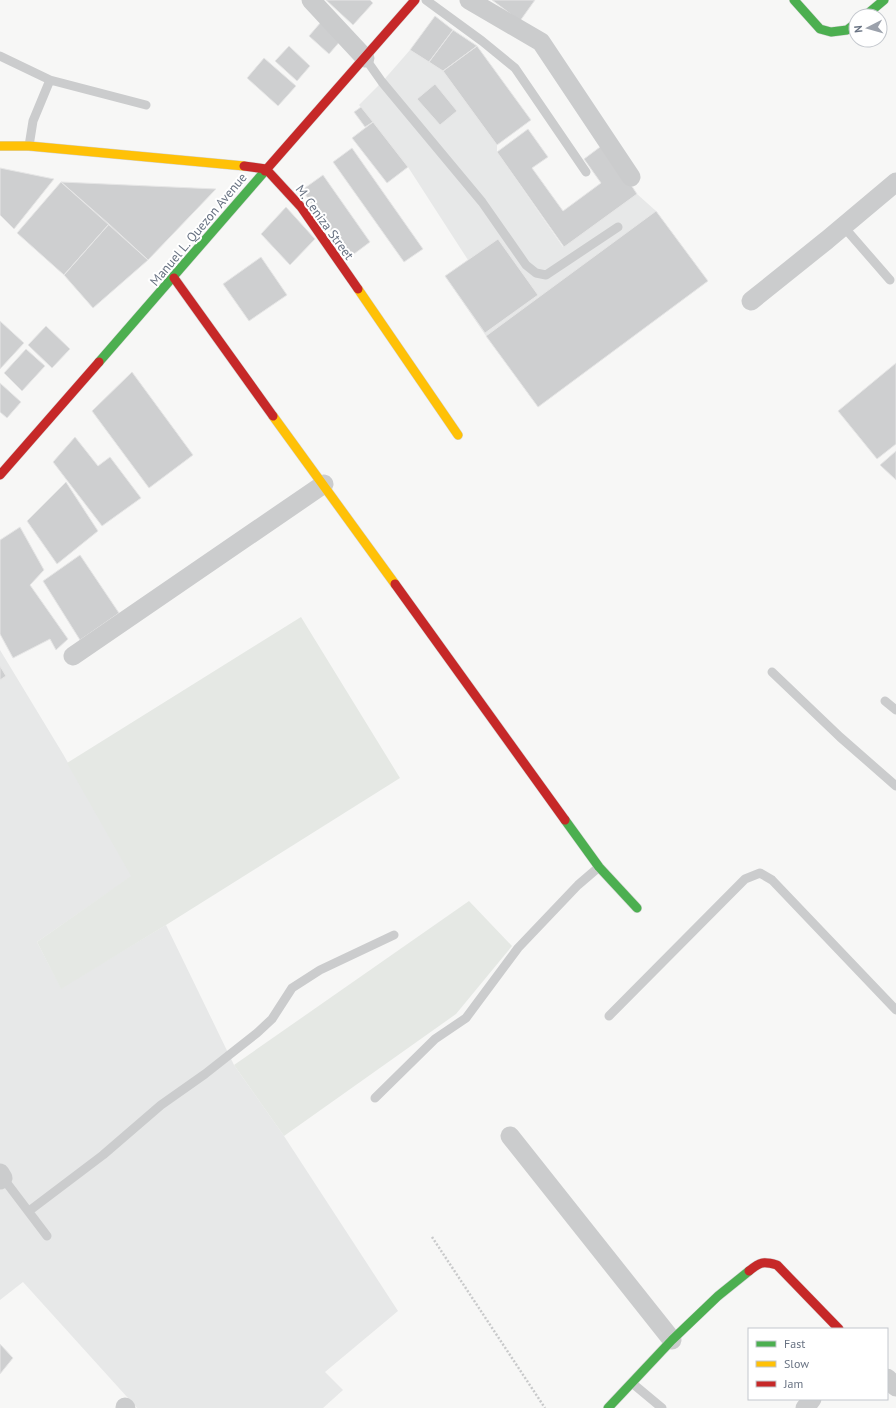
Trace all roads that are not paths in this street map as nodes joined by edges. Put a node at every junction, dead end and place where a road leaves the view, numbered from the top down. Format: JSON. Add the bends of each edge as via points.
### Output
{"nodes":[{"id":1,"x":311,"y":0,"type":"edge"},
{"id":2,"x":415,"y":0,"type":"edge"},
{"id":3,"x":426,"y":0,"type":"edge"},
{"id":4,"x":470,"y":0,"type":"edge"},
{"id":5,"x":794,"y":0,"type":"edge"},
{"id":6,"x":884,"y":0,"type":"edge"},
{"id":7,"x":874,"y":8,"type":"edge"},
{"id":8,"x":848,"y":29,"type":"edge"},
{"id":9,"x":0,"y":56,"type":"edge"},
{"id":10,"x":365,"y":58,"type":"junction"},
{"id":11,"x":50,"y":80,"type":"junction"},
{"id":12,"x":146,"y":105,"type":"dead end"},
{"id":13,"x":0,"y":146,"type":"edge"},
{"id":14,"x":29,"y":146,"type":"junction"},
{"id":15,"x":266,"y":169,"type":"junction"},
{"id":16,"x":586,"y":172,"type":"dead end"},
{"id":17,"x":631,"y":177,"type":"dead end"},
{"id":18,"x":896,"y":182,"type":"edge"},
{"id":19,"x":843,"y":226,"type":"junction"},
{"id":20,"x":618,"y":227,"type":"dead end"},
{"id":21,"x":174,"y":278,"type":"junction"},
{"id":22,"x":890,"y":280,"type":"dead end"},
{"id":23,"x":751,"y":301,"type":"dead end"},
{"id":24,"x":458,"y":435,"type":"dead end"},
{"id":25,"x":0,"y":475,"type":"edge"},
{"id":26,"x":324,"y":484,"type":"junction"},
{"id":27,"x":73,"y":656,"type":"dead end"},
{"id":28,"x":772,"y":672,"type":"dead end"},
{"id":29,"x":885,"y":701,"type":"dead end"},
{"id":30,"x":896,"y":710,"type":"edge"},
{"id":31,"x":896,"y":786,"type":"edge"},
{"id":32,"x":599,"y":867,"type":"junction"},
{"id":33,"x":637,"y":908,"type":"dead end"},
{"id":34,"x":394,"y":934,"type":"dead end"},
{"id":35,"x":896,"y":1010,"type":"edge"},
{"id":36,"x":609,"y":1016,"type":"dead end"},
{"id":37,"x":375,"y":1098,"type":"dead end"},
{"id":38,"x":510,"y":1136,"type":"dead end"},
{"id":39,"x":1,"y":1177,"type":"edge"},
{"id":40,"x":29,"y":1211,"type":"junction"},
{"id":41,"x":47,"y":1236,"type":"dead end"},
{"id":42,"x":839,"y":1328,"type":"edge"},
{"id":43,"x":672,"y":1340,"type":"junction"},
{"id":44,"x":888,"y":1379,"type":"edge"},
{"id":45,"x":632,"y":1383,"type":"junction"},
{"id":46,"x":896,"y":1387,"type":"edge"},
{"id":47,"x":811,"y":1400,"type":"edge"},
{"id":48,"x":608,"y":1408,"type":"edge"},
{"id":49,"x":662,"y":1408,"type":"edge"},
{"id":50,"x":805,"y":1408,"type":"edge"}],
"edges":[{"from":1,"to":10,"type":"street"},
{"from":2,"to":10,"type":"street","name":"Manuel L. Quezon Avenue"},
{"from":3,"to":16,"type":"lane","via":[[515,68]]},
{"from":4,"to":17,"type":"street","via":[[541,42]]},
{"from":5,"to":8,"type":"street","via":[[820,29],[831,32]]},
{"from":6,"to":7,"type":"street"},
{"from":9,"to":11,"type":"lane"},
{"from":10,"to":15,"type":"street","name":"Manuel L. Quezon Avenue"},
{"from":10,"to":20,"type":"lane","via":[[482,202],[526,266],[536,273],[546,275]]},
{"from":11,"to":12,"type":"lane"},
{"from":11,"to":14,"type":"lane","via":[[33,121]]},
{"from":13,"to":14,"type":"street"},
{"from":14,"to":15,"type":"street"},
{"from":15,"to":21,"type":"street","name":"Manuel L. Quezon Avenue"},
{"from":15,"to":24,"type":"street","name":"M. Ceniza Street","via":[[301,207]]},
{"from":18,"to":19,"type":"street"},
{"from":19,"to":22,"type":"lane"},
{"from":19,"to":23,"type":"street"},
{"from":21,"to":25,"type":"street","name":"Manuel L. Quezon Avenue"},
{"from":21,"to":26,"type":"street"},
{"from":26,"to":27,"type":"street"},
{"from":26,"to":32,"type":"street"},
{"from":28,"to":31,"type":"lane"},
{"from":29,"to":30,"type":"lane"},
{"from":32,"to":33,"type":"street"},
{"from":32,"to":37,"type":"lane","via":[[578,885],[518,948],[466,1018],[434,1039]]},
{"from":34,"to":40,"type":"lane","via":[[320,970],[292,988],[272,1019],[257,1033],[161,1105],[103,1155]]},
{"from":35,"to":36,"type":"lane","via":[[772,880],[760,874],[745,879]]},
{"from":38,"to":43,"type":"street"},
{"from":39,"to":40,"type":"lane"},
{"from":40,"to":41,"type":"lane"},
{"from":42,"to":43,"type":"street","via":[[777,1265],[766,1262],[758,1264],[718,1296]]},
{"from":43,"to":45,"type":"street"},
{"from":44,"to":46,"type":"street"},
{"from":45,"to":48,"type":"street"},
{"from":45,"to":49,"type":"lane"},
{"from":47,"to":50,"type":"street"}]}
